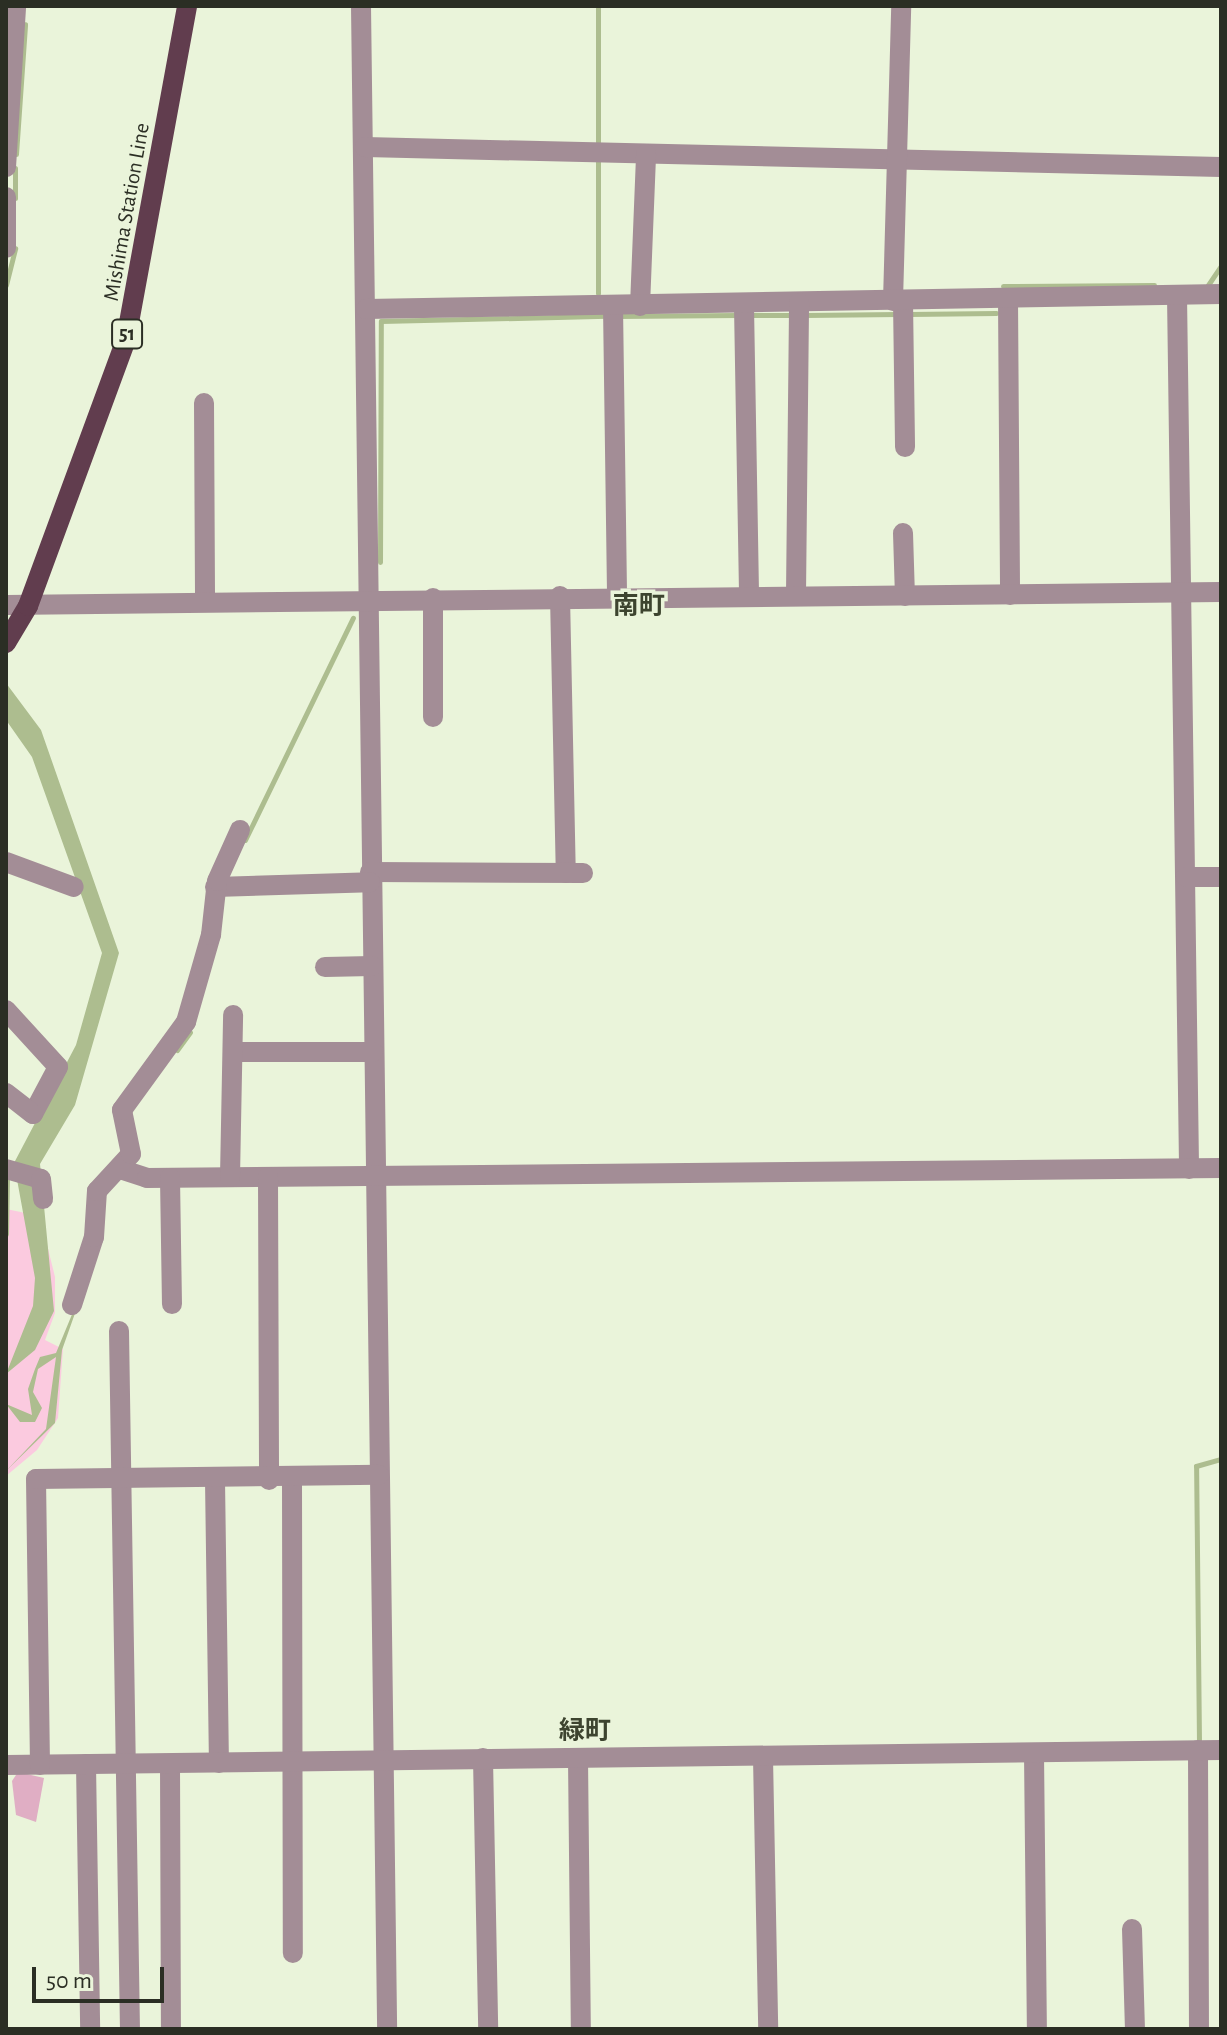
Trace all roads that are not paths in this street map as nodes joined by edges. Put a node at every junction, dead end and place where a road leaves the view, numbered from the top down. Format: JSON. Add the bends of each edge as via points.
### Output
{"nodes":[{"id":1,"x":16,"y":6,"type":"edge"},
{"id":2,"x":187,"y":6,"type":"edge"},
{"id":3,"x":361,"y":6,"type":"edge"},
{"id":4,"x":901,"y":6,"type":"edge"},
{"id":5,"x":365,"y":147,"type":"junction"},
{"id":6,"x":646,"y":154,"type":"junction"},
{"id":7,"x":897,"y":160,"type":"junction"},
{"id":8,"x":6,"y":167,"type":"edge"},
{"id":9,"x":1221,"y":167,"type":"edge"},
{"id":10,"x":6,"y":197,"type":"edge"},
{"id":11,"x":6,"y":248,"type":"edge"},
{"id":12,"x":1221,"y":292,"type":"edge"},
{"id":13,"x":1177,"y":295,"type":"junction"},
{"id":14,"x":1008,"y":299,"type":"junction"},
{"id":15,"x":898,"y":301,"type":"junction"},
{"id":16,"x":799,"y":303,"type":"junction"},
{"id":17,"x":613,"y":306,"type":"junction"},
{"id":18,"x":640,"y":306,"type":"junction"},
{"id":19,"x":744,"y":306,"type":"junction"},
{"id":20,"x":366,"y":309,"type":"junction"},
{"id":21,"x":204,"y":403,"type":"dead end"},
{"id":22,"x":905,"y":447,"type":"dead end"},
{"id":23,"x":903,"y":533,"type":"dead end"},
{"id":24,"x":1183,"y":591,"type":"junction"},
{"id":25,"x":1221,"y":592,"type":"edge"},
{"id":26,"x":749,"y":595,"type":"junction"},
{"id":27,"x":796,"y":595,"type":"junction"},
{"id":28,"x":1010,"y":595,"type":"junction"},
{"id":29,"x":560,"y":596,"type":"junction"},
{"id":30,"x":617,"y":596,"type":"junction"},
{"id":31,"x":905,"y":596,"type":"junction"},
{"id":32,"x":369,"y":598,"type":"junction"},
{"id":33,"x":433,"y":598,"type":"junction"},
{"id":34,"x":205,"y":601,"type":"junction"},
{"id":35,"x":6,"y":605,"type":"edge"},
{"id":36,"x":28,"y":606,"type":"junction"},
{"id":37,"x":6,"y":643,"type":"edge"},
{"id":38,"x":433,"y":717,"type":"dead end"},
{"id":39,"x":240,"y":830,"type":"dead end"},
{"id":40,"x":6,"y":862,"type":"edge"},
{"id":41,"x":370,"y":877,"type":"junction"},
{"id":42,"x":1186,"y":877,"type":"junction"},
{"id":43,"x":1221,"y":877,"type":"edge"},
{"id":44,"x":74,"y":887,"type":"dead end"},
{"id":45,"x":215,"y":887,"type":"junction"},
{"id":46,"x":372,"y":966,"type":"junction"},
{"id":47,"x":325,"y":967,"type":"dead end"},
{"id":48,"x":6,"y":1010,"type":"edge"},
{"id":49,"x":233,"y":1015,"type":"dead end"},
{"id":50,"x":233,"y":1052,"type":"junction"},
{"id":51,"x":373,"y":1052,"type":"junction"},
{"id":52,"x":6,"y":1093,"type":"edge"},
{"id":53,"x":1221,"y":1168,"type":"edge"},
{"id":54,"x":1189,"y":1169,"type":"junction"},
{"id":55,"x":10,"y":1170,"type":"edge"},
{"id":56,"x":123,"y":1170,"type":"junction"},
{"id":57,"x":373,"y":1175,"type":"junction"},
{"id":58,"x":230,"y":1177,"type":"junction"},
{"id":59,"x":268,"y":1177,"type":"junction"},
{"id":60,"x":170,"y":1178,"type":"junction"},
{"id":61,"x":43,"y":1199,"type":"dead end"},
{"id":62,"x":172,"y":1304,"type":"dead end"},
{"id":63,"x":72,"y":1305,"type":"dead end"},
{"id":64,"x":119,"y":1331,"type":"dead end"},
{"id":65,"x":379,"y":1475,"type":"junction"},
{"id":66,"x":123,"y":1478,"type":"junction"},
{"id":67,"x":215,"y":1480,"type":"junction"},
{"id":68,"x":269,"y":1480,"type":"junction"},
{"id":69,"x":292,"y":1480,"type":"junction"},
{"id":70,"x":1198,"y":1750,"type":"junction"},
{"id":71,"x":1221,"y":1750,"type":"edge"},
{"id":72,"x":1034,"y":1753,"type":"junction"},
{"id":73,"x":763,"y":1757,"type":"junction"},
{"id":74,"x":483,"y":1758,"type":"junction"},
{"id":75,"x":578,"y":1758,"type":"junction"},
{"id":76,"x":382,"y":1761,"type":"junction"},
{"id":77,"x":292,"y":1762,"type":"junction"},
{"id":78,"x":126,"y":1763,"type":"junction"},
{"id":79,"x":219,"y":1763,"type":"junction"},
{"id":80,"x":86,"y":1764,"type":"junction"},
{"id":81,"x":170,"y":1764,"type":"junction"},
{"id":82,"x":6,"y":1765,"type":"edge"},
{"id":83,"x":40,"y":1765,"type":"junction"},
{"id":84,"x":1132,"y":1929,"type":"dead end"},
{"id":85,"x":293,"y":1953,"type":"dead end"},
{"id":86,"x":90,"y":2029,"type":"edge"},
{"id":87,"x":130,"y":2029,"type":"edge"},
{"id":88,"x":171,"y":2029,"type":"edge"},
{"id":89,"x":387,"y":2029,"type":"edge"},
{"id":90,"x":488,"y":2029,"type":"edge"},
{"id":91,"x":581,"y":2029,"type":"edge"},
{"id":92,"x":768,"y":2029,"type":"edge"},
{"id":93,"x":1037,"y":2029,"type":"edge"},
{"id":94,"x":1135,"y":2029,"type":"edge"},
{"id":95,"x":1199,"y":2029,"type":"edge"}],
"edges":[{"from":1,"to":8,"type":"street","via":[[15,118]]},
{"from":2,"to":36,"type":"main road","name":"Mishima Station Line","number":"51","via":[[140,290]]},
{"from":3,"to":5,"type":"street"},
{"from":4,"to":7,"type":"street"},
{"from":5,"to":6,"type":"street"},
{"from":5,"to":20,"type":"street"},
{"from":6,"to":7,"type":"street"},
{"from":6,"to":18,"type":"street"},
{"from":7,"to":9,"type":"street"},
{"from":7,"to":15,"type":"street"},
{"from":10,"to":11,"type":"street"},
{"from":12,"to":13,"type":"street"},
{"from":13,"to":14,"type":"street"},
{"from":13,"to":24,"type":"street"},
{"from":14,"to":15,"type":"street"},
{"from":14,"to":28,"type":"street"},
{"from":15,"to":16,"type":"street"},
{"from":15,"to":22,"type":"street"},
{"from":16,"to":19,"type":"street"},
{"from":16,"to":27,"type":"street"},
{"from":17,"to":18,"type":"street"},
{"from":17,"to":20,"type":"street"},
{"from":17,"to":30,"type":"street"},
{"from":18,"to":19,"type":"street"},
{"from":19,"to":26,"type":"street"},
{"from":20,"to":32,"type":"street"},
{"from":21,"to":34,"type":"street"},
{"from":23,"to":31,"type":"street"},
{"from":24,"to":25,"type":"street"},
{"from":24,"to":28,"type":"street"},
{"from":24,"to":42,"type":"street"},
{"from":26,"to":27,"type":"street"},
{"from":26,"to":30,"type":"street"},
{"from":27,"to":31,"type":"street"},
{"from":28,"to":31,"type":"street"},
{"from":29,"to":30,"type":"street"},
{"from":29,"to":33,"type":"street"},
{"from":29,"to":41,"type":"street","via":[[575,873]]},
{"from":32,"to":33,"type":"street"},
{"from":32,"to":34,"type":"street"},
{"from":32,"to":41,"type":"street"},
{"from":33,"to":38,"type":"street"},
{"from":34,"to":36,"type":"street"},
{"from":35,"to":36,"type":"street"},
{"from":36,"to":37,"type":"main road","name":"Mishima Station Line","number":"51"},
{"from":39,"to":45,"type":"street"},
{"from":40,"to":44,"type":"street"},
{"from":41,"to":45,"type":"street"},
{"from":41,"to":46,"type":"street"},
{"from":42,"to":43,"type":"street"},
{"from":42,"to":54,"type":"street"},
{"from":45,"to":56,"type":"street","via":[[211,935],[186,1022],[122,1110],[132,1145]]},
{"from":46,"to":47,"type":"street"},
{"from":46,"to":51,"type":"street"},
{"from":48,"to":52,"type":"street","via":[[58,1067],[33,1114]]},
{"from":49,"to":50,"type":"street"},
{"from":50,"to":51,"type":"street"},
{"from":50,"to":58,"type":"street"},
{"from":51,"to":57,"type":"street"},
{"from":53,"to":54,"type":"street"},
{"from":54,"to":57,"type":"street"},
{"from":55,"to":61,"type":"street","via":[[37,1178]]},
{"from":56,"to":60,"type":"street"},
{"from":56,"to":63,"type":"street","via":[[97,1191],[92,1245]]},
{"from":57,"to":59,"type":"street"},
{"from":57,"to":65,"type":"street"},
{"from":58,"to":59,"type":"street"},
{"from":58,"to":60,"type":"street"},
{"from":59,"to":68,"type":"street"},
{"from":60,"to":62,"type":"street"},
{"from":64,"to":66,"type":"street"},
{"from":65,"to":69,"type":"street"},
{"from":65,"to":76,"type":"street"},
{"from":66,"to":67,"type":"street"},
{"from":66,"to":78,"type":"street"},
{"from":66,"to":83,"type":"street","via":[[36,1479]]},
{"from":67,"to":68,"type":"street"},
{"from":67,"to":79,"type":"street"},
{"from":68,"to":69,"type":"street"},
{"from":69,"to":77,"type":"street"},
{"from":70,"to":71,"type":"street"},
{"from":70,"to":72,"type":"street"},
{"from":70,"to":95,"type":"street"},
{"from":72,"to":73,"type":"street"},
{"from":72,"to":93,"type":"street"},
{"from":73,"to":75,"type":"street"},
{"from":73,"to":92,"type":"street"},
{"from":74,"to":75,"type":"street"},
{"from":74,"to":76,"type":"street"},
{"from":74,"to":90,"type":"street"},
{"from":75,"to":91,"type":"street"},
{"from":76,"to":77,"type":"street"},
{"from":76,"to":89,"type":"street"},
{"from":77,"to":79,"type":"street"},
{"from":77,"to":85,"type":"street"},
{"from":78,"to":80,"type":"street"},
{"from":78,"to":81,"type":"street"},
{"from":78,"to":87,"type":"street"},
{"from":79,"to":81,"type":"street"},
{"from":80,"to":83,"type":"street"},
{"from":80,"to":86,"type":"street"},
{"from":81,"to":88,"type":"street"},
{"from":82,"to":83,"type":"street"},
{"from":84,"to":94,"type":"street"}]}
